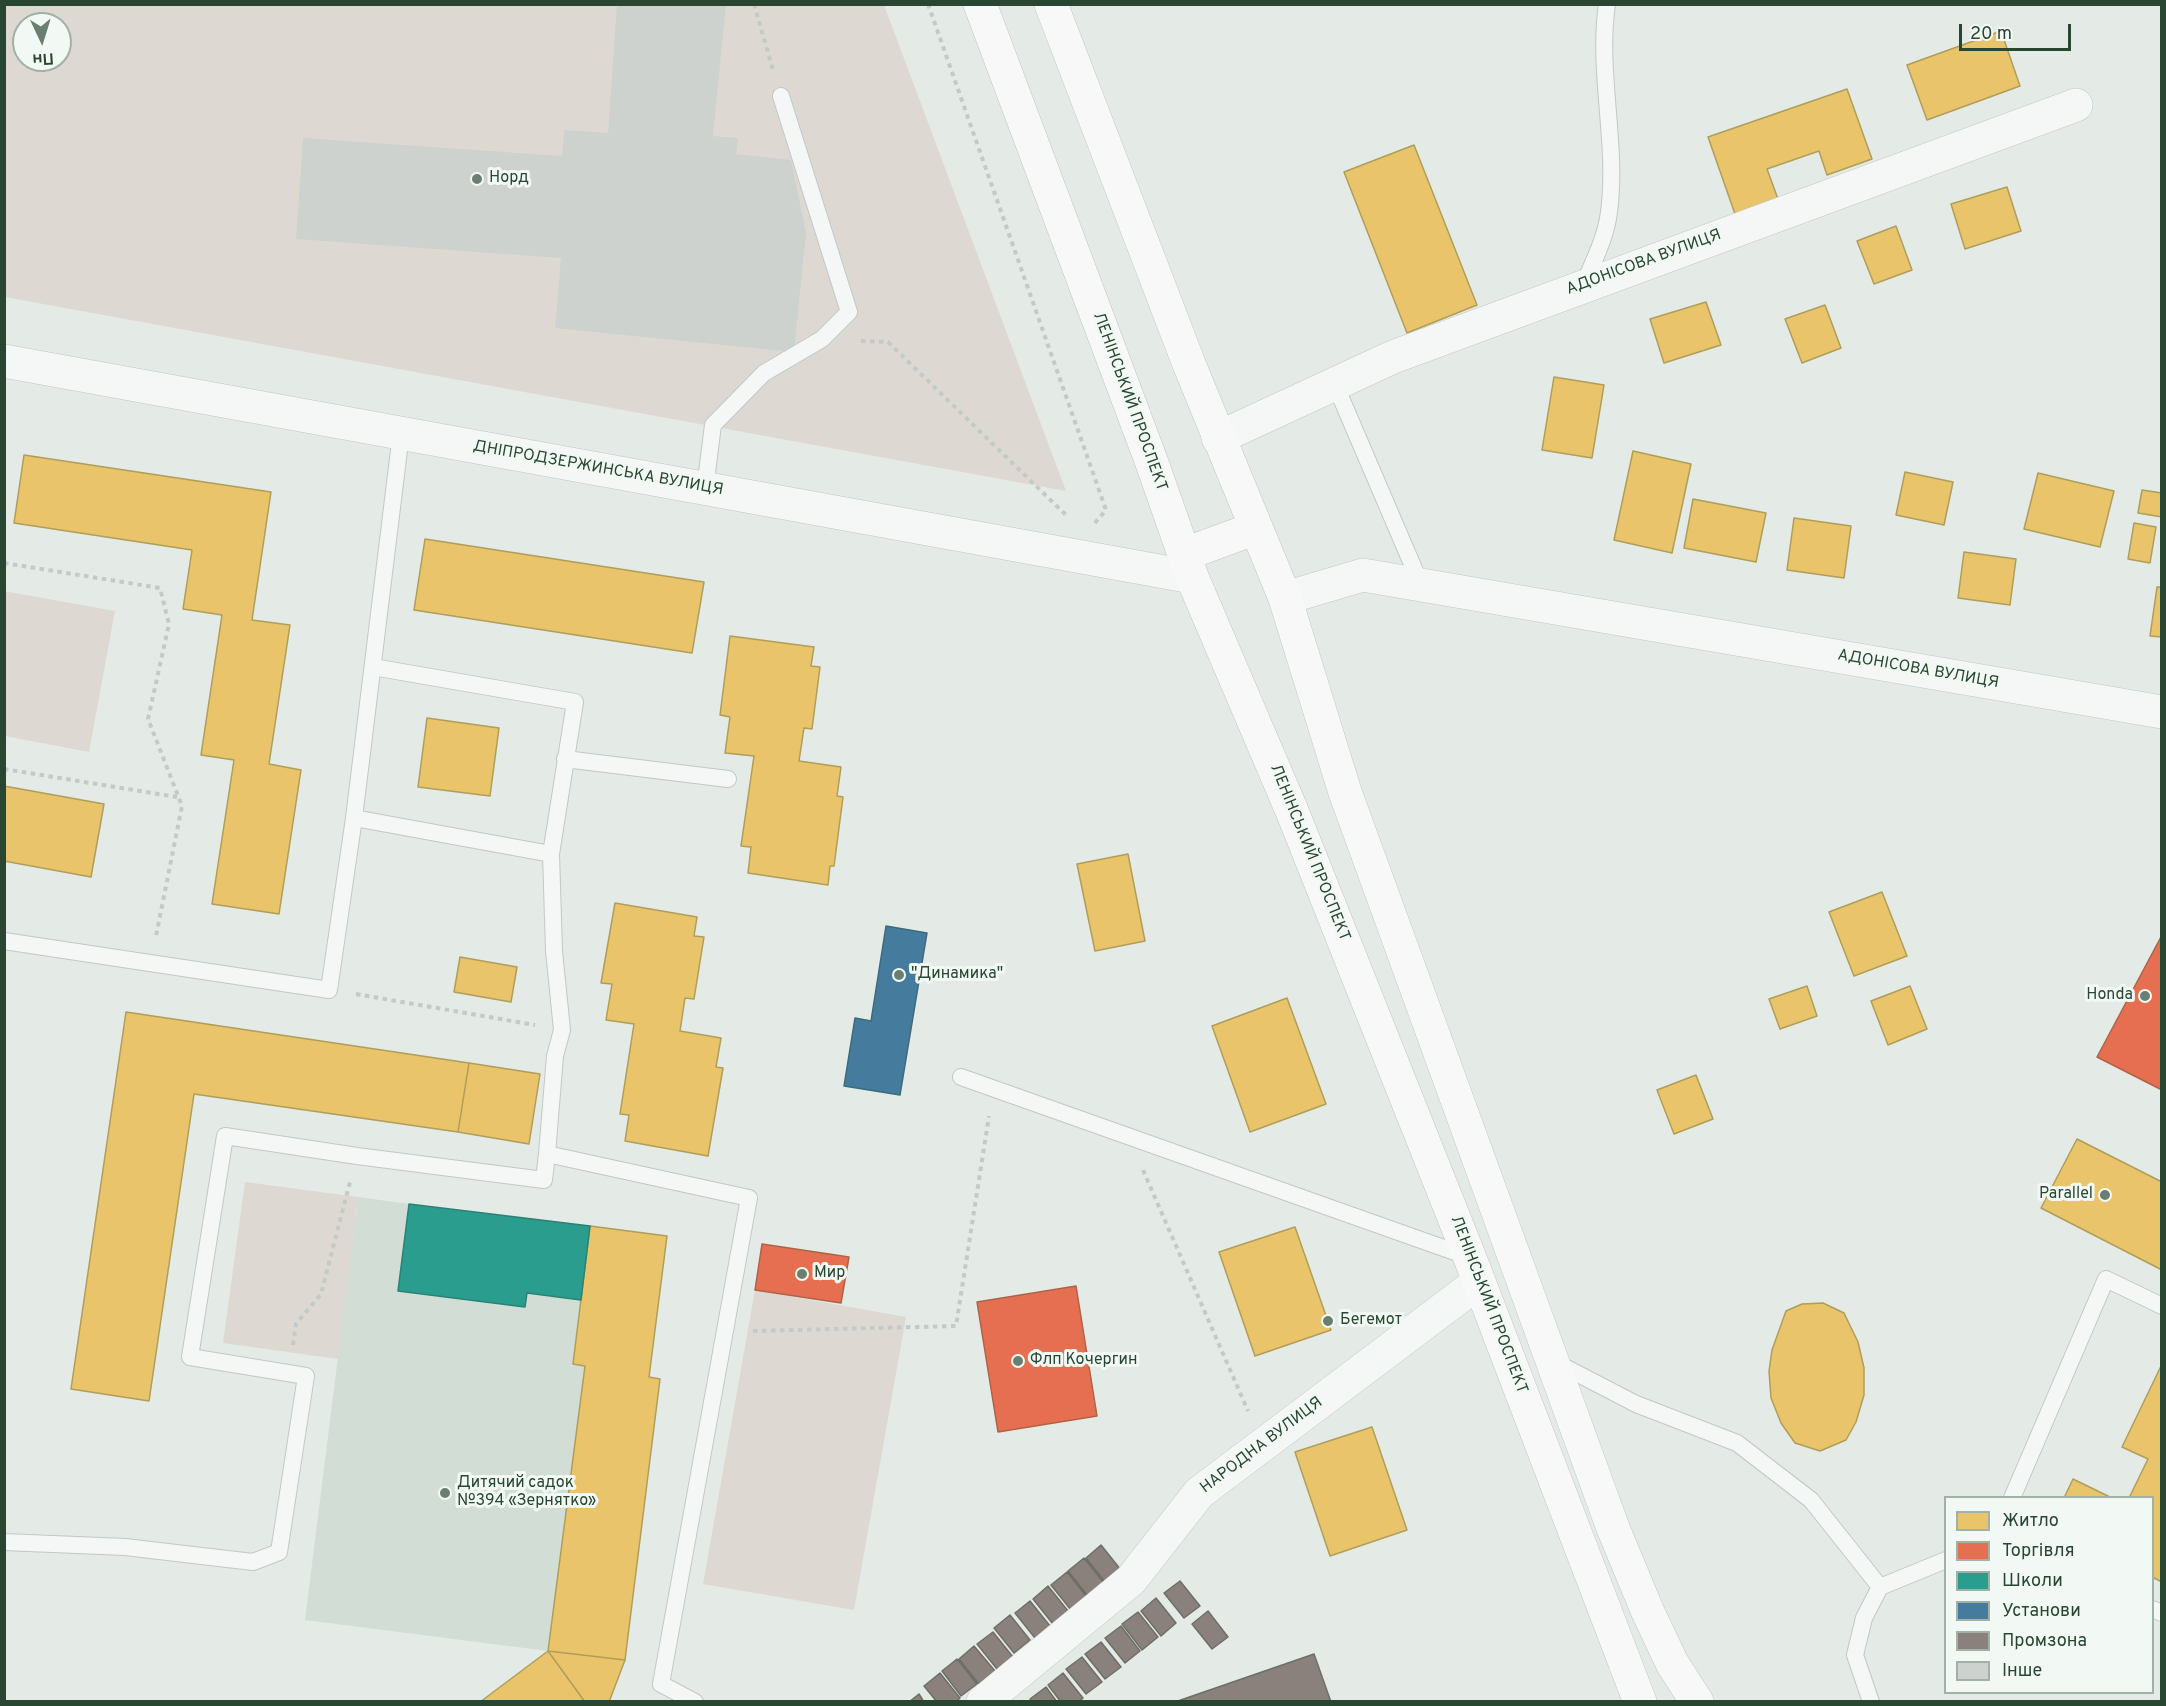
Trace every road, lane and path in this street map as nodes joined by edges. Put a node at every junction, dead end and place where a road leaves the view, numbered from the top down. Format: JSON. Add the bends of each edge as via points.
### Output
{"nodes":[{"id":1,"x":753,"y":4,"type":"edge"},
{"id":2,"x":928,"y":4,"type":"edge"},
{"id":3,"x":980,"y":4,"type":"edge"},
{"id":4,"x":1051,"y":4,"type":"edge"},
{"id":5,"x":1607,"y":4,"type":"edge"},
{"id":6,"x":781,"y":96,"type":"joint"},
{"id":7,"x":2076,"y":105,"type":"dead end"},
{"id":8,"x":1583,"y":286,"type":"junction"},
{"id":9,"x":822,"y":339,"type":"junction"},
{"id":10,"x":4,"y":361,"type":"edge"},
{"id":11,"x":1335,"y":384,"type":"junction"},
{"id":12,"x":401,"y":434,"type":"junction"},
{"id":13,"x":1218,"y":438,"type":"junction"},
{"id":14,"x":705,"y":488,"type":"junction"},
{"id":15,"x":1256,"y":528,"type":"junction"},
{"id":16,"x":1088,"y":557,"type":"junction"},
{"id":17,"x":4,"y":563,"type":"edge"},
{"id":18,"x":1188,"y":566,"type":"junction"},
{"id":19,"x":1421,"y":585,"type":"junction"},
{"id":20,"x":1286,"y":598,"type":"junction"},
{"id":21,"x":373,"y":667,"type":"junction"},
{"id":22,"x":2162,"y":712,"type":"edge"},
{"id":23,"x":565,"y":759,"type":"junction"},
{"id":24,"x":4,"y":769,"type":"edge"},
{"id":25,"x":728,"y":779,"type":"dead end"},
{"id":26,"x":178,"y":797,"type":"junction"},
{"id":27,"x":354,"y":818,"type":"junction"},
{"id":28,"x":550,"y":854,"type":"junction"},
{"id":29,"x":4,"y":941,"type":"edge"},
{"id":30,"x":150,"y":963,"type":"junction"},
{"id":31,"x":329,"y":990,"type":"junction"},
{"id":32,"x":562,"y":1030,"type":"junction"},
{"id":33,"x":961,"y":1077,"type":"dead end"},
{"id":34,"x":993,"y":1089,"type":"junction"},
{"id":35,"x":1129,"y":1137,"type":"junction"},
{"id":36,"x":547,"y":1154,"type":"junction"},
{"id":37,"x":357,"y":1156,"type":"junction"},
{"id":38,"x":1474,"y":1270,"type":"junction"},
{"id":39,"x":2162,"y":1306,"type":"edge"},
{"id":40,"x":724,"y":1331,"type":"junction"},
{"id":41,"x":1553,"y":1360,"type":"junction"},
{"id":42,"x":288,"y":1372,"type":"junction"},
{"id":43,"x":1263,"y":1445,"type":"junction"},
{"id":44,"x":2012,"y":1496,"type":"edge"},
{"id":45,"x":4,"y":1542,"type":"edge"},
{"id":46,"x":1944,"y":1561,"type":"edge"},
{"id":47,"x":1880,"y":1587,"type":"junction"},
{"id":48,"x":694,"y":1701,"type":"edge"},
{"id":49,"x":983,"y":1701,"type":"edge"},
{"id":50,"x":1640,"y":1701,"type":"edge"},
{"id":51,"x":1696,"y":1701,"type":"edge"},
{"id":52,"x":1871,"y":1701,"type":"edge"}],
"edges":[{"from":1,"to":6,"type":"path"},
{"from":2,"to":16,"type":"path","via":[[1106,510],[1095,522]]},
{"from":3,"to":18,"type":"main road","name":"ЛЕНІНСЬКИЙ ПРОСПЕКТ"},
{"from":4,"to":13,"type":"main road"},
{"from":5,"to":8,"type":"lane","via":[[1604,62],[1611,150],[1609,213],[1600,248]]},
{"from":6,"to":9,"type":"lane","via":[[849,312]]},
{"from":7,"to":8,"type":"street","name":"АДОНІСОВА ВУЛИЦЯ"},
{"from":8,"to":11,"type":"street","name":"АДОНІСОВА ВУЛИЦЯ","via":[[1393,357]]},
{"from":9,"to":14,"type":"lane","via":[[764,373],[713,425]]},
{"from":9,"to":16,"type":"path","via":[[888,342],[1068,517]]},
{"from":10,"to":12,"type":"street","name":"ДНІПРОДЗЕРЖИНСЬКА ВУЛИЦЯ"},
{"from":11,"to":13,"type":"street","name":"АДОНІСОВА ВУЛИЦЯ"},
{"from":11,"to":19,"type":"lane"},
{"from":12,"to":14,"type":"street","name":"ДНІПРОДЗЕРЖИНСЬКА ВУЛИЦЯ"},
{"from":12,"to":21,"type":"lane"},
{"from":13,"to":15,"type":"main road"},
{"from":14,"to":16,"type":"street","name":"ДНІПРОДЗЕРЖИНСЬКА ВУЛИЦЯ"},
{"from":15,"to":18,"type":"main road"},
{"from":15,"to":20,"type":"main road"},
{"from":16,"to":18,"type":"street","name":"ДНІПРОДЗЕРЖИНСЬКА ВУЛИЦЯ"},
{"from":17,"to":26,"type":"path","via":[[160,588],[169,624],[148,719]]},
{"from":18,"to":38,"type":"main road","name":"ЛЕНІНСЬКИЙ ПРОСПЕКТ","via":[[1292,811]]},
{"from":19,"to":20,"type":"street","name":"АДОНІСОВА ВУЛИЦЯ","via":[[1363,575]]},
{"from":19,"to":22,"type":"street","name":"АДОНІСОВА ВУЛИЦЯ"},
{"from":20,"to":41,"type":"main road","via":[[1345,792]]},
{"from":21,"to":23,"type":"lane","via":[[575,702]]},
{"from":21,"to":27,"type":"lane"},
{"from":23,"to":25,"type":"lane"},
{"from":23,"to":28,"type":"lane"},
{"from":24,"to":26,"type":"path"},
{"from":26,"to":30,"type":"path","via":[[182,806]]},
{"from":27,"to":28,"type":"lane"},
{"from":27,"to":31,"type":"lane"},
{"from":28,"to":32,"type":"lane"},
{"from":29,"to":30,"type":"lane"},
{"from":30,"to":31,"type":"lane"},
{"from":31,"to":32,"type":"path"},
{"from":32,"to":36,"type":"lane","via":[[555,1056]]},
{"from":33,"to":34,"type":"lane"},
{"from":34,"to":35,"type":"lane"},
{"from":34,"to":40,"type":"path","via":[[956,1326]]},
{"from":35,"to":38,"type":"lane"},
{"from":35,"to":43,"type":"path"},
{"from":36,"to":37,"type":"lane","via":[[544,1180]]},
{"from":36,"to":40,"type":"lane","via":[[749,1198]]},
{"from":37,"to":42,"type":"path","via":[[321,1294],[297,1324]]},
{"from":37,"to":42,"type":"lane","via":[[225,1136],[190,1356]]},
{"from":38,"to":43,"type":"street","name":"НАРОДНА ВУЛИЦЯ"},
{"from":38,"to":50,"type":"main road","name":"ЛЕНІНСЬКИЙ ПРОСПЕКТ"},
{"from":39,"to":44,"type":"lane","via":[[2106,1279]]},
{"from":40,"to":48,"type":"lane","via":[[661,1684]]},
{"from":41,"to":47,"type":"lane","via":[[1636,1404],[1737,1443],[1811,1500]]},
{"from":41,"to":51,"type":"main road","via":[[1647,1610],[1672,1663]]},
{"from":42,"to":45,"type":"lane","via":[[306,1376],[279,1551],[253,1562],[125,1547]]},
{"from":43,"to":49,"type":"street","name":"НАРОДНА ВУЛИЦЯ","via":[[1199,1493],[1131,1580]]},
{"from":46,"to":47,"type":"lane"},
{"from":47,"to":52,"type":"lane","via":[[1864,1618],[1855,1655]]}]}
